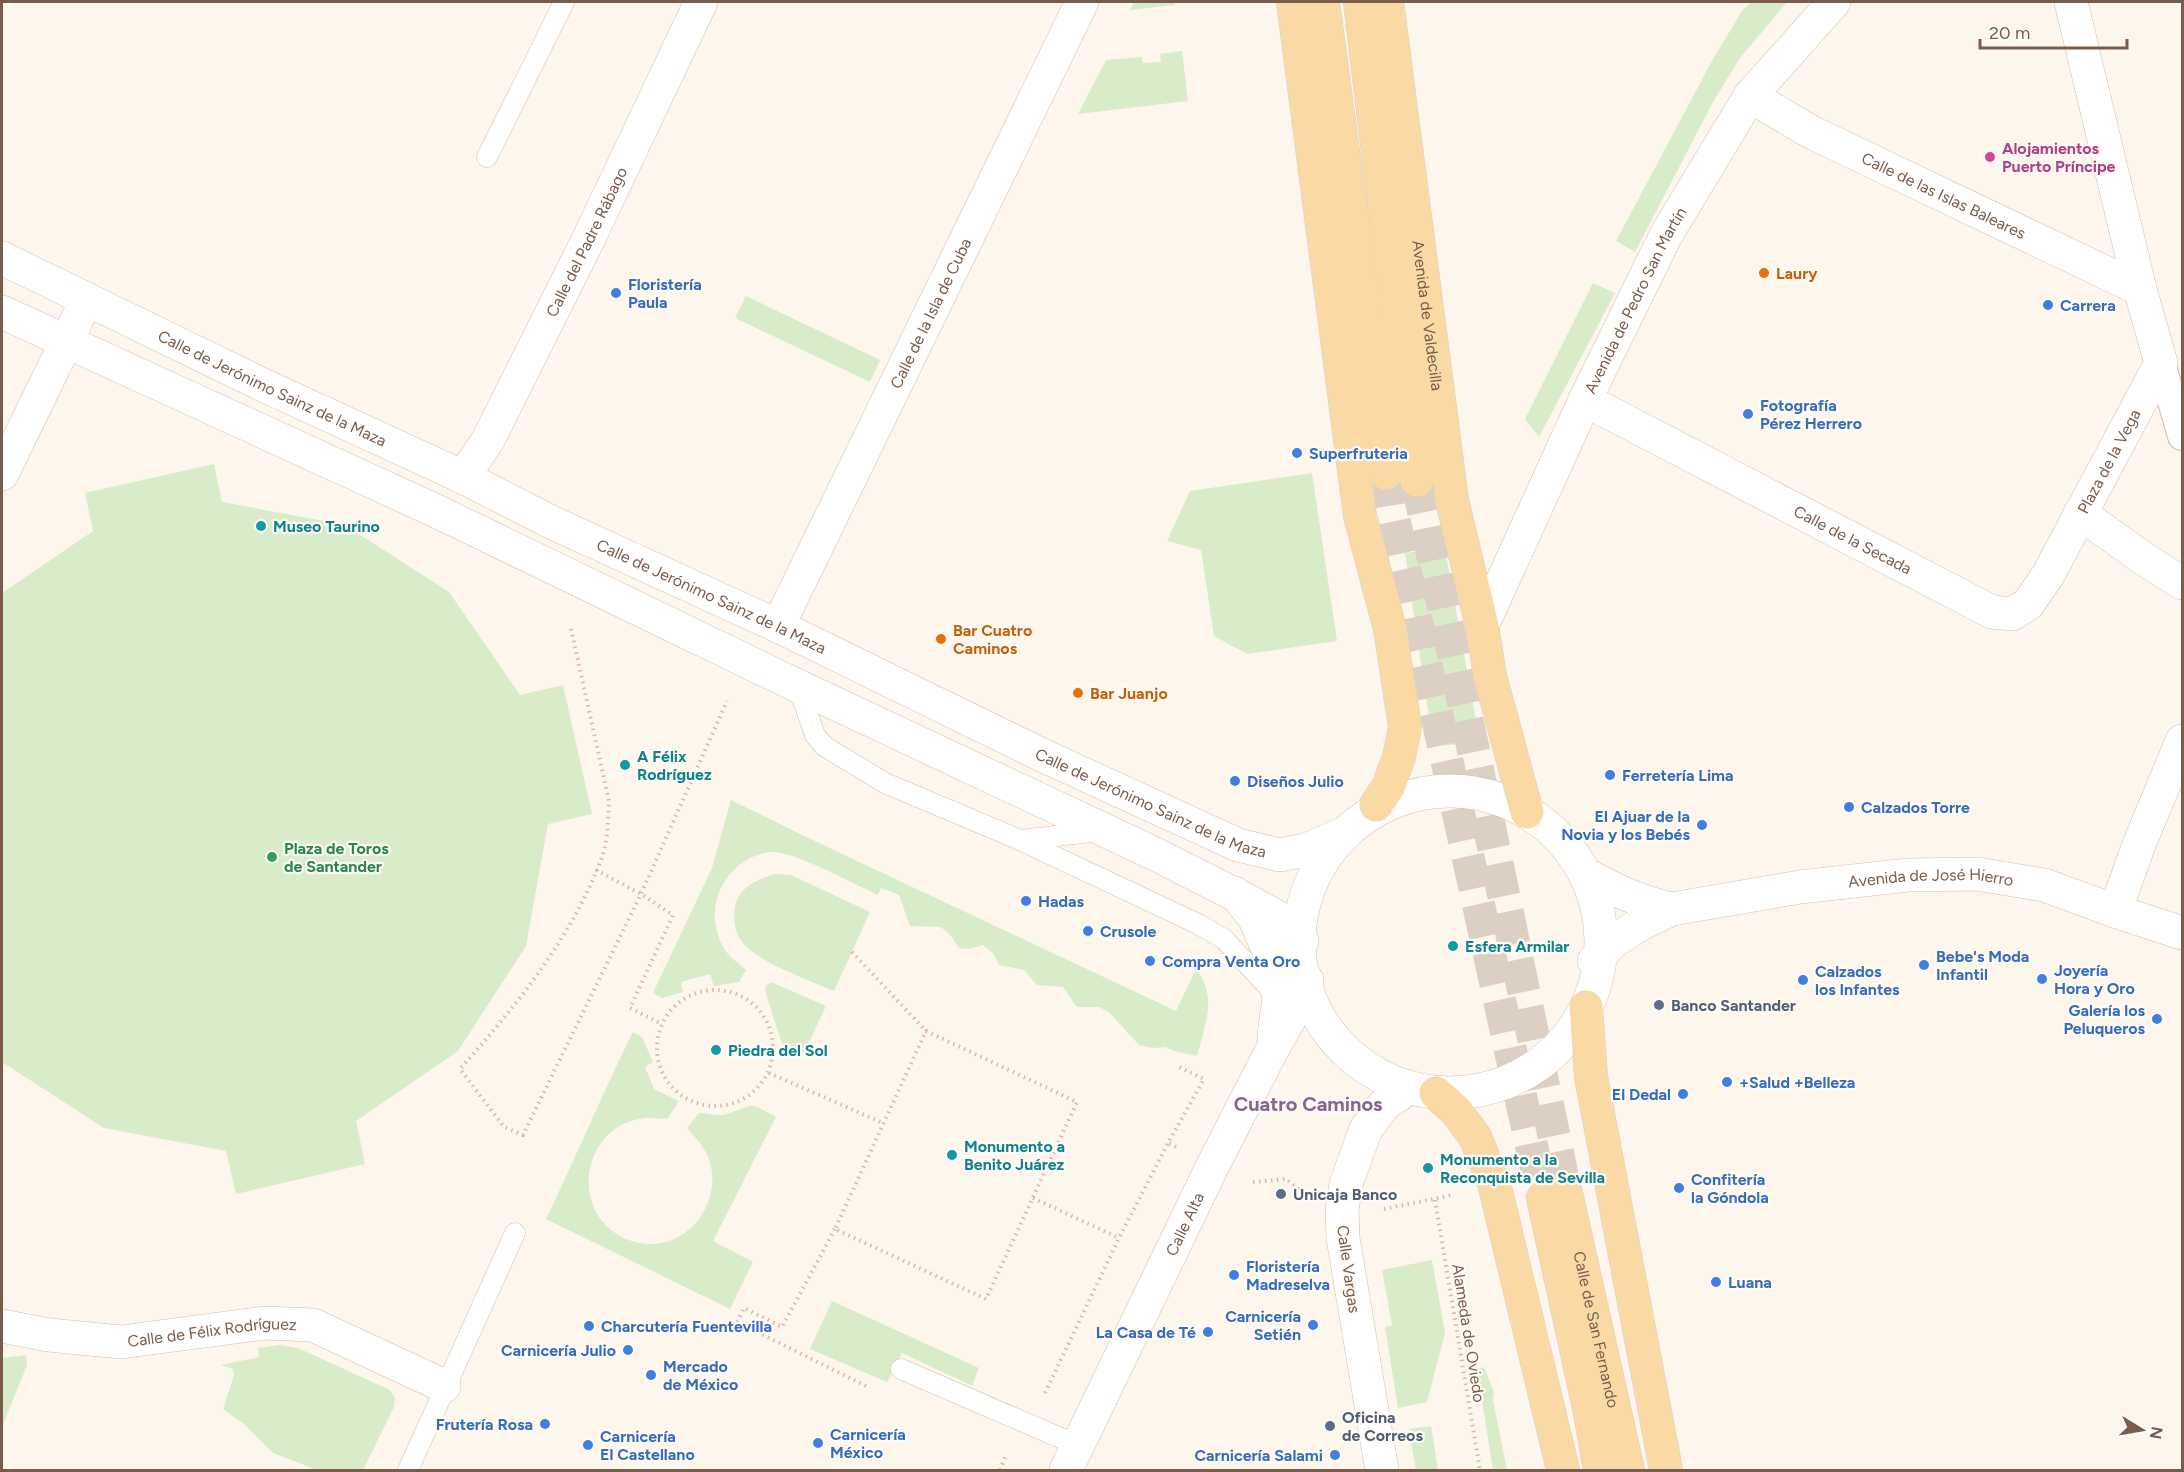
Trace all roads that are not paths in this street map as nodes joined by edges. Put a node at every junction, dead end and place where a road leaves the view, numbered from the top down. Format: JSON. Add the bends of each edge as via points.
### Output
{"nodes":[{"id":1,"x":564,"y":2,"type":"edge"},
{"id":2,"x":701,"y":2,"type":"edge"},
{"id":3,"x":1082,"y":2,"type":"edge"},
{"id":4,"x":1293,"y":2,"type":"edge"},
{"id":5,"x":1323,"y":2,"type":"edge"},
{"id":6,"x":1360,"y":2,"type":"edge"},
{"id":7,"x":1388,"y":2,"type":"edge"},
{"id":8,"x":1834,"y":2,"type":"edge"},
{"id":9,"x":2071,"y":2,"type":"edge"},
{"id":10,"x":1750,"y":96,"type":"junction"},
{"id":11,"x":488,"y":157,"type":"dead end"},
{"id":12,"x":2,"y":258,"type":"edge"},
{"id":13,"x":2140,"y":289,"type":"junction"},
{"id":14,"x":87,"y":298,"type":"junction"},
{"id":15,"x":2,"y":312,"type":"edge"},
{"id":16,"x":65,"y":342,"type":"junction"},
{"id":17,"x":2161,"y":363,"type":"junction"},
{"id":18,"x":1585,"y":400,"type":"junction"},
{"id":19,"x":2182,"y":436,"type":"edge"},
{"id":20,"x":2,"y":474,"type":"edge"},
{"id":21,"x":463,"y":477,"type":"junction"},
{"id":22,"x":2080,"y":513,"type":"junction"},
{"id":23,"x":2182,"y":583,"type":"edge"},
{"id":24,"x":778,"y":626,"type":"junction"},
{"id":25,"x":1482,"y":626,"type":"junction"},
{"id":26,"x":798,"y":686,"type":"junction"},
{"id":27,"x":2182,"y":741,"type":"edge"},
{"id":28,"x":1376,"y":805,"type":"junction"},
{"id":29,"x":1527,"y":812,"type":"junction"},
{"id":30,"x":1107,"y":831,"type":"junction"},
{"id":31,"x":1343,"y":834,"type":"junction"},
{"id":32,"x":1020,"y":840,"type":"junction"},
{"id":33,"x":1585,"y":874,"type":"junction"},
{"id":34,"x":1235,"y":893,"type":"junction"},
{"id":35,"x":1672,"y":909,"type":"junction"},
{"id":36,"x":2115,"y":911,"type":"junction"},
{"id":37,"x":2182,"y":933,"type":"edge"},
{"id":38,"x":1302,"y":941,"type":"junction"},
{"id":39,"x":1594,"y":961,"type":"junction"},
{"id":40,"x":1307,"y":980,"type":"junction"},
{"id":41,"x":1279,"y":998,"type":"junction"},
{"id":42,"x":1586,"y":1007,"type":"junction"},
{"id":43,"x":1273,"y":1048,"type":"junction"},
{"id":44,"x":1422,"y":1091,"type":"junction"},
{"id":45,"x":515,"y":1233,"type":"dead end"},
{"id":46,"x":2,"y":1326,"type":"edge"},
{"id":47,"x":901,"y":1370,"type":"dead end"},
{"id":48,"x":444,"y":1386,"type":"junction"},
{"id":49,"x":1072,"y":1458,"type":"edge"},
{"id":50,"x":408,"y":1470,"type":"edge"},
{"id":51,"x":1382,"y":1470,"type":"edge"},
{"id":52,"x":1563,"y":1470,"type":"edge"},
{"id":53,"x":1600,"y":1470,"type":"edge"},
{"id":54,"x":1628,"y":1470,"type":"edge"},
{"id":55,"x":1666,"y":1470,"type":"edge"}],
"edges":[{"from":1,"to":11,"type":"lane"},
{"from":2,"to":21,"type":"street","name":"Calle del Padre Rábago","via":[[488,441]]},
{"from":3,"to":24,"type":"street","name":"Calle de la Isla de Cuba"},
{"from":4,"to":28,"type":"main road","via":[[1360,516],[1390,629],[1405,727],[1392,777]]},
{"from":5,"to":6,"type":"main road","name":"Avenida de Valdecilla","via":[[1402,476]]},
{"from":7,"to":25,"type":"main road","name":"Avenida de Valdecilla","via":[[1452,500]]},
{"from":8,"to":10,"type":"street","name":"Avenida de Pedro San Martín"},
{"from":9,"to":13,"type":"street"},
{"from":10,"to":13,"type":"street","name":"Calle de las Islas Baleares","via":[[1811,132]]},
{"from":10,"to":18,"type":"street","name":"Avenida de Pedro San Martín","via":[[1666,235]]},
{"from":12,"to":14,"type":"street","name":"Calle de Jerónimo Sainz de la Maza"},
{"from":13,"to":17,"type":"street"},
{"from":14,"to":16,"type":"street"},
{"from":14,"to":21,"type":"street","name":"Calle de Jerónimo Sainz de la Maza"},
{"from":15,"to":16,"type":"street"},
{"from":16,"to":20,"type":"street"},
{"from":16,"to":26,"type":"street","via":[[434,510]]},
{"from":17,"to":19,"type":"street"},
{"from":17,"to":22,"type":"street","name":"Plaza de la Vega"},
{"from":18,"to":22,"type":"street","name":"Calle de la Secada","via":[[1992,612],[2012,614],[2028,604]]},
{"from":18,"to":25,"type":"street","name":"Avenida de Pedro San Martín"},
{"from":21,"to":24,"type":"street","name":"Calle de Jerónimo Sainz de la Maza","via":[[551,522]]},
{"from":22,"to":23,"type":"street","name":"Plaza de la Vega"},
{"from":24,"to":31,"type":"street","name":"Calle de Jerónimo Sainz de la Maza","via":[[1238,845],[1280,855],[1306,850]]},
{"from":25,"to":29,"type":"main road","name":"Avenida de Valdecilla","via":[[1490,676]]},
{"from":26,"to":30,"type":"street"},
{"from":26,"to":32,"type":"lane","via":[[814,735],[824,746],[885,783]]},
{"from":27,"to":36,"type":"street"},
{"from":28,"to":29,"type":"street","via":[[1438,788],[1468,788],[1503,797]]},
{"from":28,"to":31,"type":"street"},
{"from":29,"to":33,"type":"street","via":[[1552,830]]},
{"from":30,"to":32,"type":"lane"},
{"from":30,"to":34,"type":"street"},
{"from":31,"to":38,"type":"street","via":[[1322,865],[1306,904]]},
{"from":32,"to":41,"type":"lane","via":[[1224,939]]},
{"from":33,"to":35,"type":"street","name":"Avenida de José Hierro","via":[[1621,894]]},
{"from":33,"to":39,"type":"street","via":[[1594,920]]},
{"from":34,"to":38,"type":"street","via":[[1284,921]]},
{"from":34,"to":41,"type":"street","via":[[1255,919],[1271,956]]},
{"from":35,"to":36,"type":"street","name":"Avenida de José Hierro","via":[[1800,887],[1908,875],[1977,874],[2044,885]]},
{"from":35,"to":39,"type":"street","name":"Avenida de José Hierro","via":[[1614,941]]},
{"from":36,"to":37,"type":"street","name":"Avenida de José Hierro"},
{"from":38,"to":40,"type":"street"},
{"from":39,"to":42,"type":"street"},
{"from":40,"to":43,"type":"street","name":"Calle Alta"},
{"from":40,"to":44,"type":"street","via":[[1318,1011],[1356,1064],[1376,1078]]},
{"from":41,"to":43,"type":"street"},
{"from":42,"to":44,"type":"street","via":[[1562,1043],[1533,1071],[1497,1089],[1467,1097]]},
{"from":42,"to":55,"type":"main road","via":[[1591,1077]]},
{"from":43,"to":49,"type":"street","name":"Calle Alta"},
{"from":44,"to":51,"type":"street","name":"Calle Vargas","via":[[1384,1105],[1366,1129],[1346,1184],[1342,1210],[1343,1238]]},
{"from":44,"to":52,"type":"main road","via":[[1456,1111],[1475,1137],[1494,1183]]},
{"from":45,"to":48,"type":"lane"},
{"from":46,"to":48,"type":"street","name":"Calle de Félix Rodríguez","via":[[121,1342],[265,1323],[313,1325]]},
{"from":47,"to":49,"type":"lane","via":[[1029,1426]]},
{"from":48,"to":50,"type":"lane"},
{"from":53,"to":54,"type":"main road","name":"Calle de San Fernando","via":[[1554,1193]]}]}
